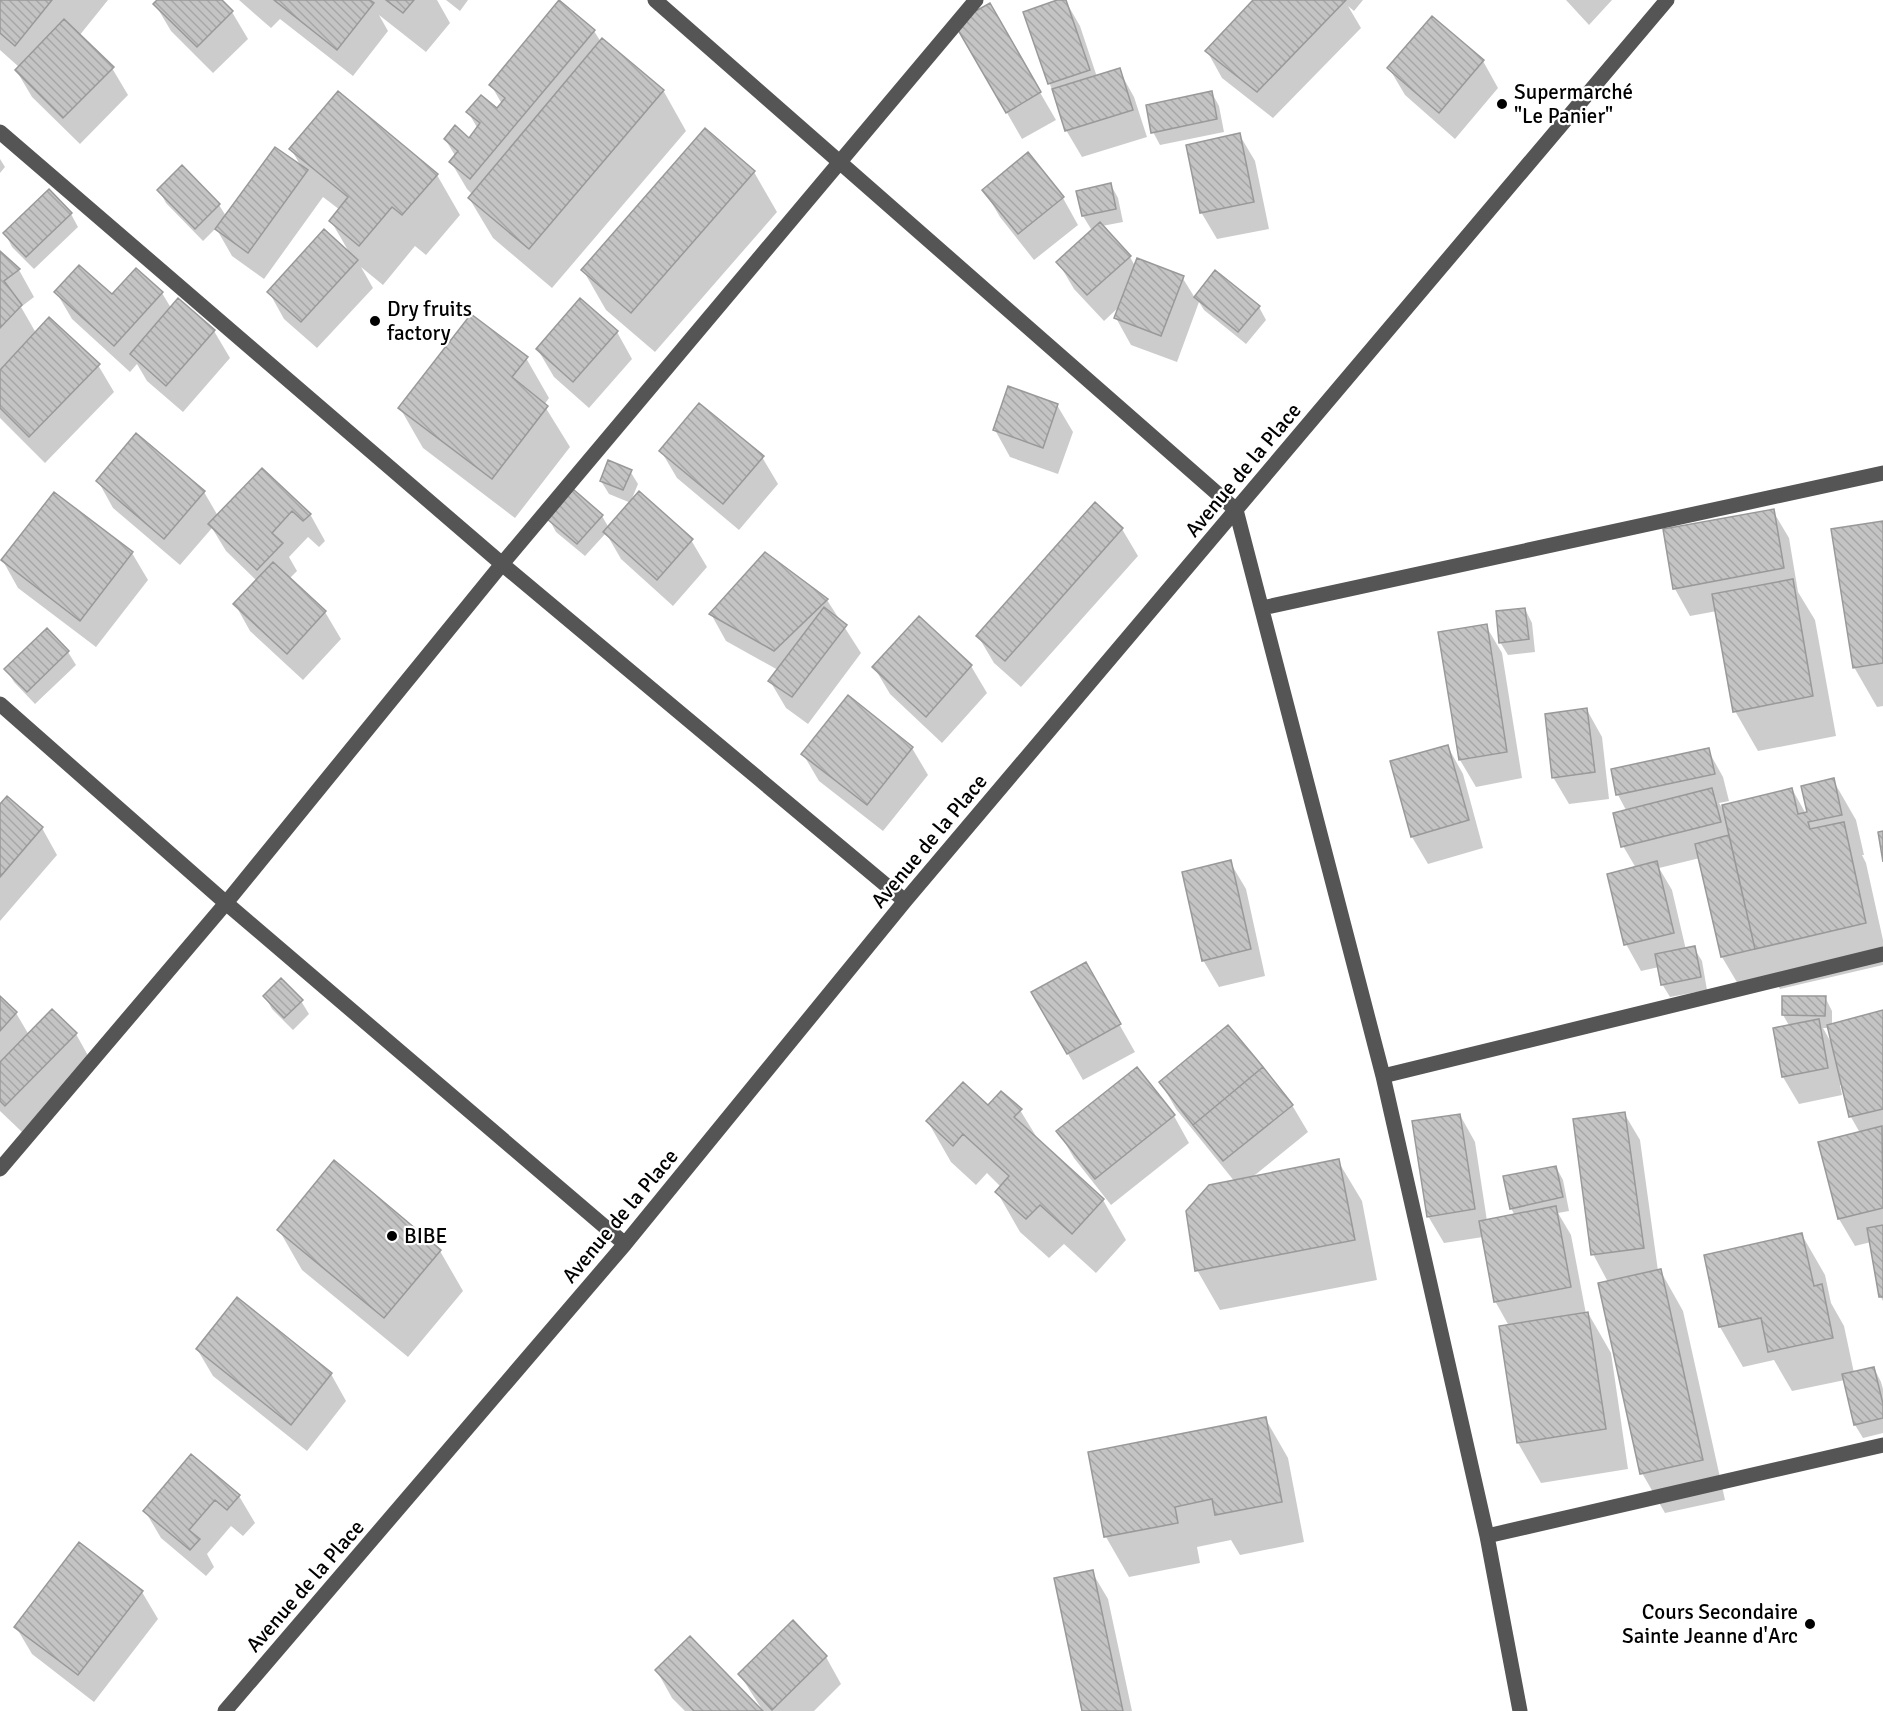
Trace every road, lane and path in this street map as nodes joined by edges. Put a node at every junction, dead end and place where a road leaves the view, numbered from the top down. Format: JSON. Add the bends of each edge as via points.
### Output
{"nodes":[{"id":1,"x":655,"y":0,"type":"edge"},
{"id":2,"x":976,"y":0,"type":"edge"},
{"id":3,"x":1667,"y":0,"type":"edge"},
{"id":4,"x":0,"y":132,"type":"edge"},
{"id":5,"x":839,"y":163,"type":"junction"},
{"id":6,"x":1883,"y":473,"type":"edge"},
{"id":7,"x":1236,"y":510,"type":"junction"},
{"id":8,"x":502,"y":564,"type":"junction"},
{"id":9,"x":1262,"y":608,"type":"junction"},
{"id":10,"x":0,"y":704,"type":"edge"},
{"id":11,"x":905,"y":901,"type":"junction"},
{"id":12,"x":226,"y":903,"type":"junction"},
{"id":13,"x":1883,"y":954,"type":"edge"},
{"id":14,"x":1383,"y":1076,"type":"junction"},
{"id":15,"x":0,"y":1169,"type":"edge"},
{"id":16,"x":625,"y":1244,"type":"junction"},
{"id":17,"x":1883,"y":1444,"type":"edge"},
{"id":18,"x":1487,"y":1536,"type":"junction"},
{"id":19,"x":225,"y":1711,"type":"edge"},
{"id":20,"x":1520,"y":1711,"type":"edge"}],
"edges":[{"from":1,"to":5,"type":"street"},
{"from":2,"to":5,"type":"street"},
{"from":3,"to":7,"type":"street","name":"Avenue de la Place"},
{"from":4,"to":8,"type":"street"},
{"from":5,"to":7,"type":"street"},
{"from":5,"to":8,"type":"street"},
{"from":6,"to":9,"type":"street"},
{"from":7,"to":9,"type":"street"},
{"from":7,"to":11,"type":"street","name":"Avenue de la Place"},
{"from":8,"to":11,"type":"street"},
{"from":8,"to":12,"type":"street"},
{"from":9,"to":14,"type":"street"},
{"from":10,"to":12,"type":"street"},
{"from":11,"to":16,"type":"street","name":"Avenue de la Place"},
{"from":12,"to":15,"type":"street"},
{"from":12,"to":16,"type":"street"},
{"from":13,"to":14,"type":"street"},
{"from":14,"to":18,"type":"street"},
{"from":16,"to":19,"type":"street","name":"Avenue de la Place"},
{"from":17,"to":18,"type":"street"},
{"from":18,"to":20,"type":"street"}]}
